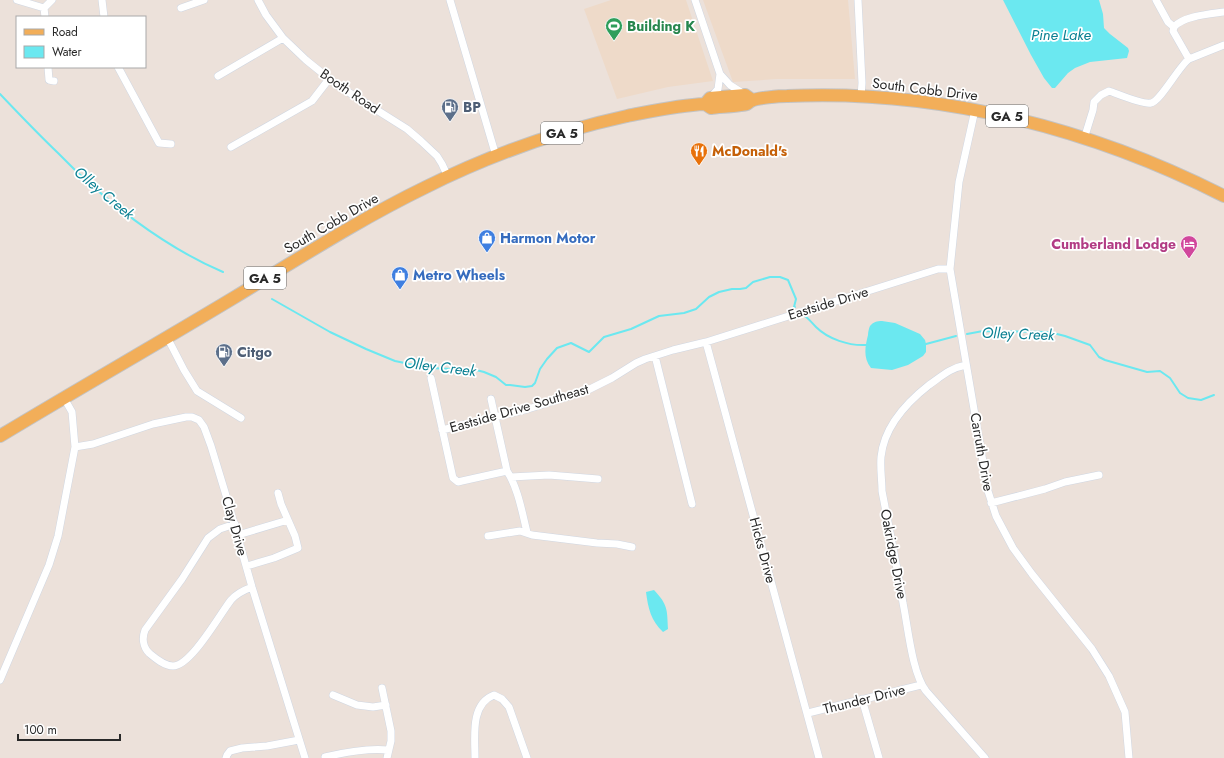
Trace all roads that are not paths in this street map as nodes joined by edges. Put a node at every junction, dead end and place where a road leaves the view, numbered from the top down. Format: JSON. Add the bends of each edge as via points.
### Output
{"nodes":[{"id":1,"x":17,"y":0,"type":"edge"},
{"id":2,"x":52,"y":0,"type":"edge"},
{"id":3,"x":102,"y":0,"type":"edge"},
{"id":4,"x":204,"y":0,"type":"edge"},
{"id":5,"x":258,"y":0,"type":"edge"},
{"id":6,"x":450,"y":0,"type":"edge"},
{"id":7,"x":695,"y":0,"type":"edge"},
{"id":8,"x":858,"y":0,"type":"edge"},
{"id":9,"x":1156,"y":0,"type":"edge"},
{"id":10,"x":44,"y":8,"type":"junction"},
{"id":11,"x":181,"y":8,"type":"dead end"},
{"id":12,"x":1224,"y":12,"type":"edge"},
{"id":13,"x":45,"y":16,"type":"edge"},
{"id":14,"x":104,"y":16,"type":"edge"},
{"id":15,"x":1174,"y":27,"type":"junction"},
{"id":16,"x":283,"y":38,"type":"junction"},
{"id":17,"x":1224,"y":45,"type":"edge"},
{"id":18,"x":1189,"y":59,"type":"junction"},
{"id":19,"x":48,"y":68,"type":"edge"},
{"id":20,"x":119,"y":68,"type":"edge"},
{"id":21,"x":720,"y":74,"type":"junction"},
{"id":22,"x":218,"y":76,"type":"dead end"},
{"id":23,"x":329,"y":79,"type":"junction"},
{"id":24,"x":54,"y":81,"type":"dead end"},
{"id":25,"x":861,"y":96,"type":"junction"},
{"id":26,"x":749,"y":97,"type":"junction"},
{"id":27,"x":708,"y":101,"type":"junction"},
{"id":28,"x":975,"y":110,"type":"junction"},
{"id":29,"x":1084,"y":139,"type":"junction"},
{"id":30,"x":171,"y":144,"type":"dead end"},
{"id":31,"x":231,"y":147,"type":"dead end"},
{"id":32,"x":496,"y":156,"type":"junction"},
{"id":33,"x":448,"y":177,"type":"junction"},
{"id":34,"x":1224,"y":196,"type":"edge"},
{"id":35,"x":950,"y":269,"type":"junction"},
{"id":36,"x":167,"y":337,"type":"junction"},
{"id":37,"x":706,"y":342,"type":"junction"},
{"id":38,"x":655,"y":356,"type":"junction"},
{"id":39,"x":966,"y":365,"type":"junction"},
{"id":40,"x":431,"y":378,"type":"dead end"},
{"id":41,"x":64,"y":398,"type":"junction"},
{"id":42,"x":491,"y":399,"type":"dead end"},
{"id":43,"x":495,"y":417,"type":"junction"},
{"id":44,"x":241,"y":418,"type":"dead end"},
{"id":45,"x":442,"y":430,"type":"junction"},
{"id":46,"x":0,"y":436,"type":"edge"},
{"id":47,"x":75,"y":447,"type":"junction"},
{"id":48,"x":509,"y":474,"type":"junction"},
{"id":49,"x":1099,"y":475,"type":"dead end"},
{"id":50,"x":598,"y":479,"type":"dead end"},
{"id":51,"x":278,"y":493,"type":"dead end"},
{"id":52,"x":991,"y":503,"type":"junction"},
{"id":53,"x":692,"y":504,"type":"dead end"},
{"id":54,"x":288,"y":520,"type":"junction"},
{"id":55,"x":235,"y":524,"type":"junction"},
{"id":56,"x":527,"y":532,"type":"junction"},
{"id":57,"x":238,"y":535,"type":"junction"},
{"id":58,"x":488,"y":536,"type":"dead end"},
{"id":59,"x":632,"y":547,"type":"dead end"},
{"id":60,"x":247,"y":566,"type":"junction"},
{"id":61,"x":252,"y":587,"type":"junction"},
{"id":62,"x":0,"y":680,"type":"edge"},
{"id":63,"x":921,"y":685,"type":"junction"},
{"id":64,"x":382,"y":688,"type":"dead end"},
{"id":65,"x":332,"y":695,"type":"dead end"},
{"id":66,"x":862,"y":699,"type":"junction"},
{"id":67,"x":386,"y":705,"type":"junction"},
{"id":68,"x":808,"y":713,"type":"junction"},
{"id":69,"x":299,"y":740,"type":"junction"},
{"id":70,"x":388,"y":750,"type":"junction"},
{"id":71,"x":325,"y":757,"type":"edge"},
{"id":72,"x":226,"y":758,"type":"edge"},
{"id":73,"x":303,"y":758,"type":"edge"},
{"id":74,"x":387,"y":758,"type":"edge"},
{"id":75,"x":475,"y":758,"type":"edge"},
{"id":76,"x":527,"y":758,"type":"edge"},
{"id":77,"x":819,"y":758,"type":"edge"},
{"id":78,"x":879,"y":758,"type":"edge"},
{"id":79,"x":985,"y":758,"type":"edge"},
{"id":80,"x":1129,"y":758,"type":"edge"}],
"edges":[{"from":1,"to":10,"type":"street"},
{"from":2,"to":10,"type":"street"},
{"from":3,"to":14,"type":"street"},
{"from":4,"to":11,"type":"street"},
{"from":5,"to":16,"type":"street","name":"Booth Road"},
{"from":6,"to":32,"type":"street"},
{"from":7,"to":21,"type":"street"},
{"from":8,"to":25,"type":"street"},
{"from":9,"to":15,"type":"street","via":[[1168,22]]},
{"from":10,"to":13,"type":"street"},
{"from":12,"to":15,"type":"street","via":[[1188,19]]},
{"from":15,"to":18,"type":"street","via":[[1173,31]]},
{"from":16,"to":22,"type":"street"},
{"from":16,"to":23,"type":"street","name":"Booth Road"},
{"from":17,"to":18,"type":"street"},
{"from":18,"to":29,"type":"street","via":[[1160,97],[1151,103],[1109,92],[1101,95],[1094,102]]},
{"from":19,"to":24,"type":"street","via":[[49,80]]},
{"from":20,"to":30,"type":"street","via":[[159,143]]},
{"from":21,"to":26,"type":"street"},
{"from":21,"to":27,"type":"street","via":[[718,89]]},
{"from":23,"to":31,"type":"street","via":[[312,101]]},
{"from":23,"to":33,"type":"street","name":"Booth Road","via":[[407,129],[437,156]]},
{"from":25,"to":26,"type":"main road","name":"South Cobb Drive","number":"GA 5"},
{"from":25,"to":28,"type":"main road","name":"South Cobb Drive","number":"GA 5","via":[[927,102]]},
{"from":26,"to":27,"type":"main road","name":"South Cobb Drive","number":"GA 5","via":[[746,105],[711,108]]},
{"from":27,"to":32,"type":"main road","name":"South Cobb Drive","number":"GA 5","via":[[594,124]]},
{"from":28,"to":29,"type":"main road","name":"South Cobb Drive","number":"GA 5","via":[[1033,122]]},
{"from":28,"to":35,"type":"street","name":"Carruth Drive","via":[[959,182]]},
{"from":29,"to":34,"type":"main road","name":"South Cobb Drive","number":"GA 5","via":[[1152,163]]},
{"from":32,"to":33,"type":"main road","name":"South Cobb Drive","number":"GA 5"},
{"from":33,"to":36,"type":"main road","name":"South Cobb Drive","number":"GA 5","via":[[320,245]]},
{"from":35,"to":37,"type":"street","name":"Eastside Drive","via":[[938,269]]},
{"from":35,"to":39,"type":"street","name":"Carruth Drive"},
{"from":36,"to":41,"type":"main road","name":"South Cobb Drive","number":"GA 5"},
{"from":36,"to":44,"type":"street","via":[[197,391]]},
{"from":37,"to":38,"type":"street","name":"Eastside Drive Southeast"},
{"from":37,"to":68,"type":"street","name":"Hicks Drive"},
{"from":38,"to":43,"type":"street","name":"Eastside Drive Southeast","via":[[636,363],[586,391]]},
{"from":38,"to":53,"type":"street"},
{"from":39,"to":52,"type":"street","name":"Carruth Drive"},
{"from":39,"to":63,"type":"street","name":"Oakridge Drive","via":[[952,368],[916,395],[897,416],[886,437],[881,456],[882,491]]},
{"from":40,"to":45,"type":"street"},
{"from":41,"to":46,"type":"main road","name":"South Cobb Drive","number":"GA 5"},
{"from":41,"to":47,"type":"street","via":[[72,412]]},
{"from":42,"to":43,"type":"street"},
{"from":43,"to":45,"type":"street","name":"Eastside Drive Southeast"},
{"from":43,"to":48,"type":"street"},
{"from":45,"to":48,"type":"street","via":[[451,474],[458,482]]},
{"from":47,"to":55,"type":"street","name":"Clay Drive","via":[[93,444],[152,424],[186,417],[199,420],[211,446]]},
{"from":47,"to":62,"type":"street","via":[[58,536],[49,565]]},
{"from":48,"to":50,"type":"street"},
{"from":48,"to":56,"type":"street"},
{"from":49,"to":52,"type":"street"},
{"from":51,"to":54,"type":"street"},
{"from":52,"to":80,"type":"street","name":"Carruth Drive","via":[[1016,552],[1092,649],[1105,670],[1124,712]]},
{"from":54,"to":57,"type":"street"},
{"from":54,"to":60,"type":"street","via":[[298,548]]},
{"from":55,"to":57,"type":"street","name":"Clay Drive"},
{"from":55,"to":61,"type":"street","via":[[220,529],[208,538],[145,630],[143,642],[147,651],[165,664],[180,665],[192,654],[232,600],[242,591]]},
{"from":56,"to":58,"type":"street"},
{"from":56,"to":59,"type":"street","via":[[532,535]]},
{"from":57,"to":60,"type":"street","name":"Clay Drive"},
{"from":60,"to":61,"type":"street","name":"Clay Drive"},
{"from":61,"to":69,"type":"street","name":"Clay Drive"},
{"from":63,"to":66,"type":"street","name":"Thunder Drive"},
{"from":63,"to":79,"type":"street","name":"Oakridge Drive"},
{"from":64,"to":67,"type":"street"},
{"from":65,"to":67,"type":"street","via":[[357,705]]},
{"from":66,"to":68,"type":"street","name":"Thunder Drive"},
{"from":66,"to":78,"type":"street"},
{"from":67,"to":70,"type":"street","via":[[391,731]]},
{"from":68,"to":77,"type":"street","name":"Hicks Drive"},
{"from":69,"to":72,"type":"street","via":[[242,748],[230,751]]},
{"from":69,"to":73,"type":"street","name":"Clay Drive"},
{"from":70,"to":71,"type":"street","via":[[363,750]]},
{"from":70,"to":74,"type":"street"},
{"from":75,"to":76,"type":"street","via":[[476,716],[483,702],[494,695],[509,707]]}]}
